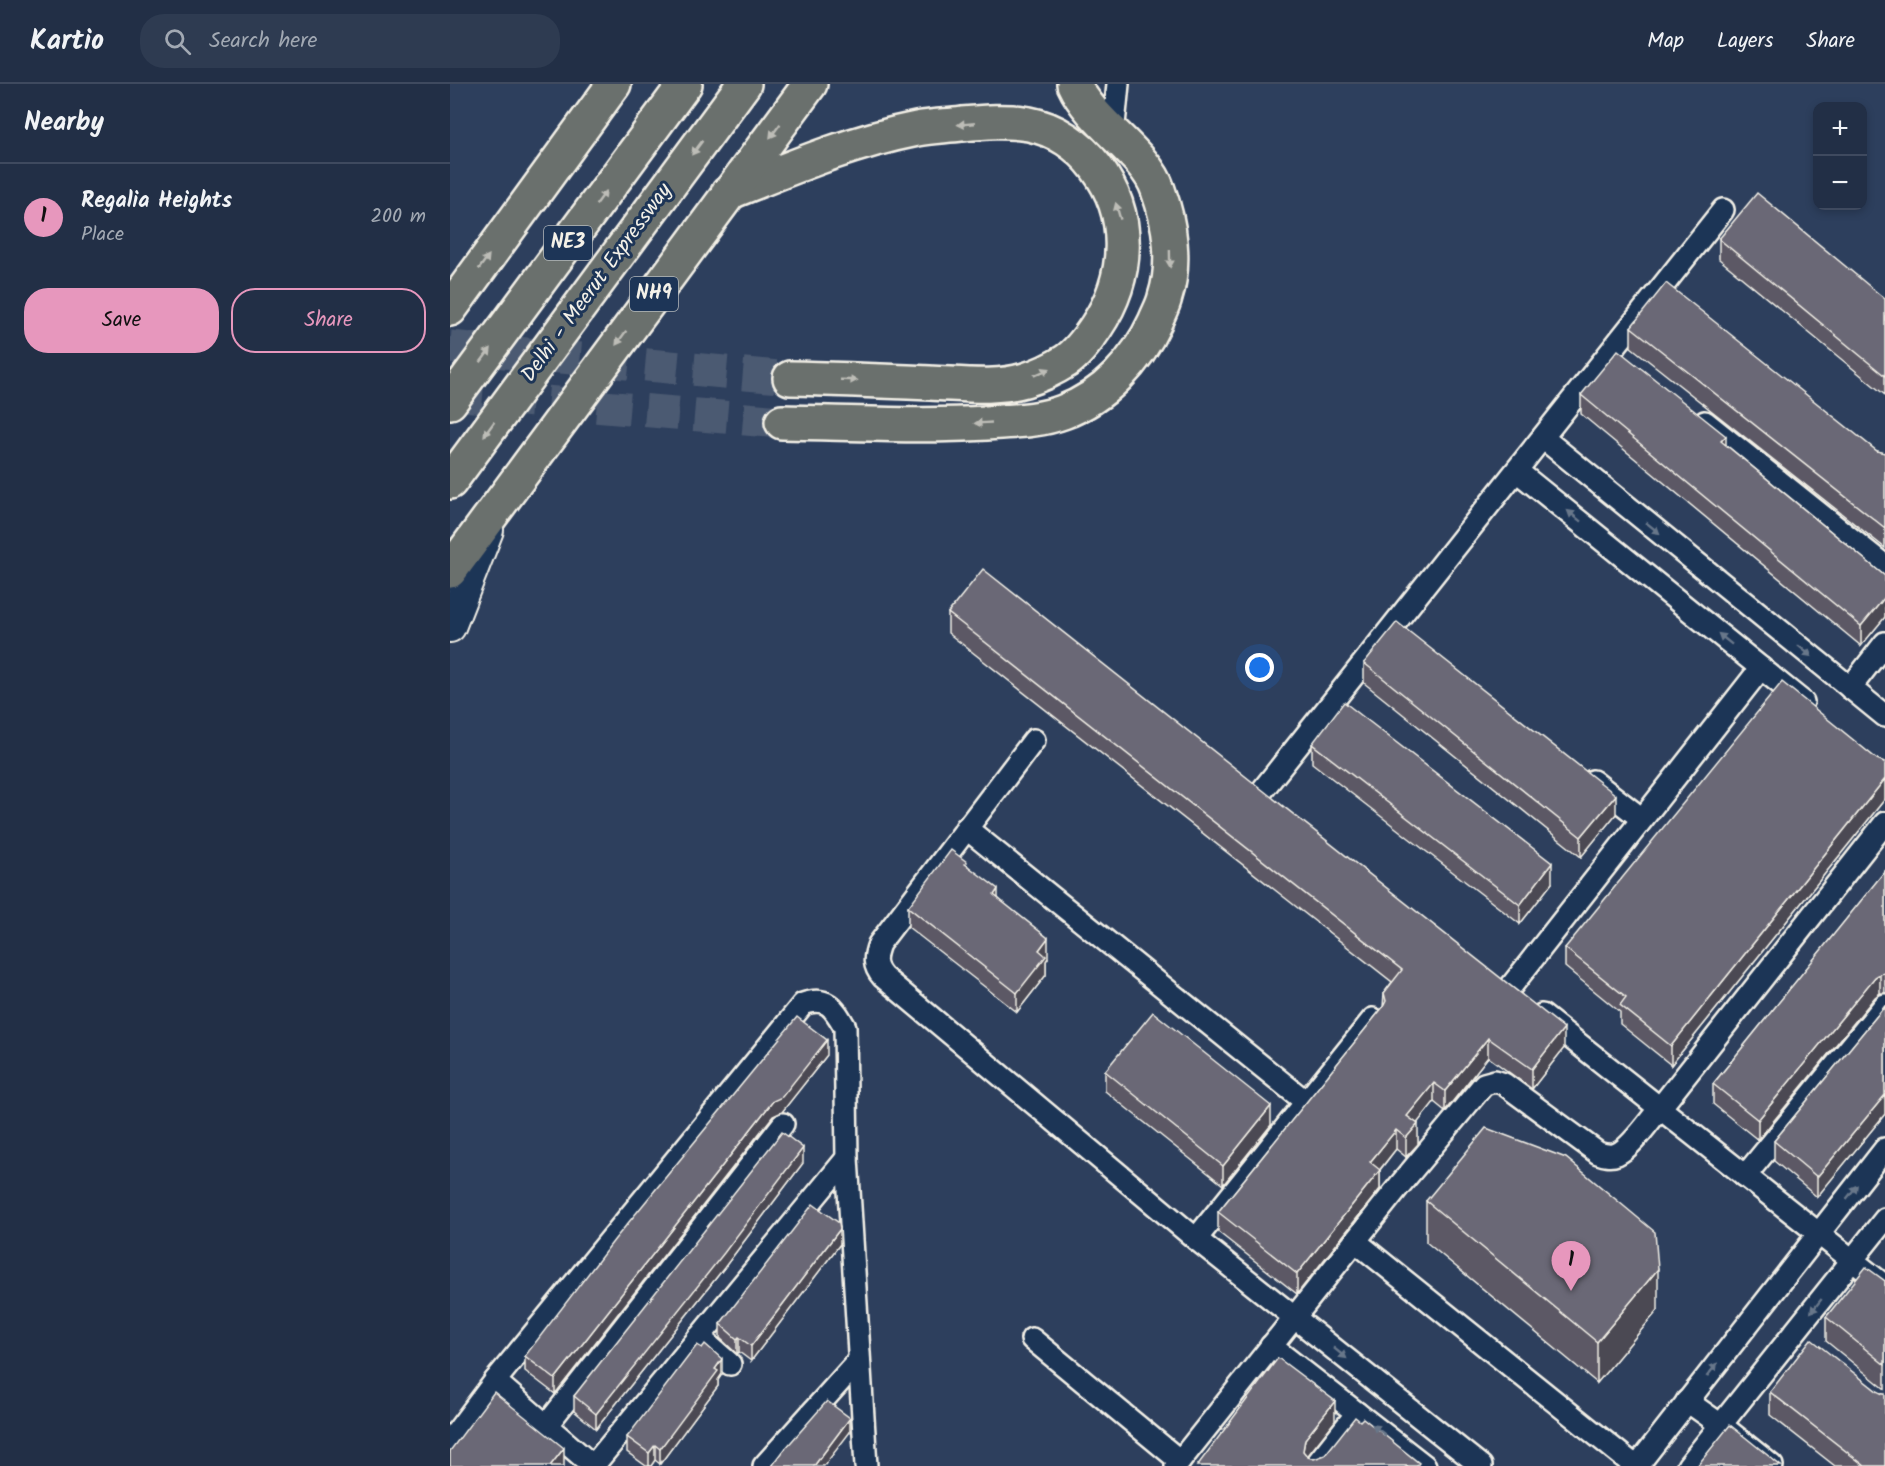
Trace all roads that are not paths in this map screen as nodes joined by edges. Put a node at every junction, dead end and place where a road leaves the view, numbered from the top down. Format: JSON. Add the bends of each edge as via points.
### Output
{"nodes":[{"id":1,"x":614,"y":84,"type":"edge"},
{"id":2,"x":685,"y":84,"type":"edge"},
{"id":3,"x":744,"y":84,"type":"edge"},
{"id":4,"x":810,"y":84,"type":"edge"},
{"id":5,"x":1074,"y":84,"type":"edge"},
{"id":6,"x":1118,"y":84,"type":"edge"},
{"id":7,"x":1113,"y":135,"type":"junction"},
{"id":8,"x":728,"y":193,"type":"junction"},
{"id":9,"x":1723,"y":210,"type":"dead end"},
{"id":10,"x":1664,"y":285,"type":"junction"},
{"id":11,"x":1682,"y":300,"type":"edge"},
{"id":12,"x":450,"y":309,"type":"edge"},
{"id":13,"x":1613,"y":349,"type":"junction"},
{"id":14,"x":1631,"y":363,"type":"edge"},
{"id":15,"x":790,"y":378,"type":"tunnel mouth"},
{"id":16,"x":450,"y":402,"type":"edge"},
{"id":17,"x":1686,"y":407,"type":"edge"},
{"id":18,"x":782,"y":422,"type":"tunnel mouth"},
{"id":19,"x":1543,"y":438,"type":"junction"},
{"id":20,"x":1517,"y":471,"type":"junction"},
{"id":21,"x":450,"y":482,"type":"edge"},
{"id":22,"x":498,"y":504,"type":"junction"},
{"id":23,"x":1885,"y":566,"type":"edge"},
{"id":24,"x":450,"y":571,"type":"edge"},
{"id":25,"x":1395,"y":624,"type":"junction"},
{"id":26,"x":450,"y":627,"type":"edge"},
{"id":27,"x":1414,"y":639,"type":"edge"},
{"id":28,"x":1885,"y":643,"type":"edge"},
{"id":29,"x":1761,"y":668,"type":"junction"},
{"id":30,"x":1850,"y":688,"type":"junction"},
{"id":31,"x":1814,"y":711,"type":"edge"},
{"id":32,"x":1885,"y":716,"type":"edge"},
{"id":33,"x":1034,"y":740,"type":"dead end"},
{"id":34,"x":1578,"y":769,"type":"edge"},
{"id":35,"x":1243,"y":778,"type":"edge"},
{"id":36,"x":1262,"y":792,"type":"junction"},
{"id":37,"x":1280,"y":807,"type":"edge"},
{"id":38,"x":1642,"y":819,"type":"junction"},
{"id":39,"x":1885,"y":823,"type":"edge"},
{"id":40,"x":966,"y":828,"type":"junction"},
{"id":41,"x":1491,"y":974,"type":"edge"},
{"id":42,"x":1509,"y":989,"type":"junction"},
{"id":43,"x":1885,"y":1005,"type":"edge"},
{"id":44,"x":1373,"y":1019,"type":"edge"},
{"id":45,"x":1306,"y":1102,"type":"junction"},
{"id":46,"x":1660,"y":1108,"type":"junction"},
{"id":47,"x":783,"y":1124,"type":"dead end"},
{"id":48,"x":1885,"y":1149,"type":"edge"},
{"id":49,"x":847,"y":1158,"type":"junction"},
{"id":50,"x":1745,"y":1176,"type":"junction"},
{"id":51,"x":1885,"y":1218,"type":"edge"},
{"id":52,"x":1819,"y":1234,"type":"junction"},
{"id":53,"x":1196,"y":1239,"type":"junction"},
{"id":54,"x":1355,"y":1241,"type":"junction"},
{"id":55,"x":1852,"y":1260,"type":"junction"},
{"id":56,"x":1885,"y":1286,"type":"edge"},
{"id":57,"x":1294,"y":1317,"type":"junction"},
{"id":58,"x":1794,"y":1333,"type":"junction"},
{"id":59,"x":699,"y":1337,"type":"junction"},
{"id":60,"x":1032,"y":1339,"type":"dead end"},
{"id":61,"x":1271,"y":1346,"type":"junction"},
{"id":62,"x":1812,"y":1347,"type":"edge"},
{"id":63,"x":859,"y":1360,"type":"junction"},
{"id":64,"x":730,"y":1364,"type":"dead end"},
{"id":65,"x":495,"y":1381,"type":"junction"},
{"id":66,"x":1688,"y":1401,"type":"junction"},
{"id":67,"x":1357,"y":1413,"type":"junction"},
{"id":68,"x":1721,"y":1425,"type":"junction"},
{"id":69,"x":546,"y":1426,"type":"junction"},
{"id":70,"x":450,"y":1441,"type":"edge"},
{"id":71,"x":1470,"y":1463,"type":"edge"},
{"id":72,"x":1178,"y":1464,"type":"edge"},
{"id":73,"x":764,"y":1466,"type":"edge"},
{"id":74,"x":866,"y":1466,"type":"edge"},
{"id":75,"x":1315,"y":1466,"type":"edge"},
{"id":76,"x":1425,"y":1466,"type":"edge"},
{"id":77,"x":1636,"y":1466,"type":"edge"},
{"id":78,"x":1688,"y":1466,"type":"edge"},
{"id":79,"x":1772,"y":1466,"type":"edge"}],
"edges":[{"from":12,"to":1,"type":"highway","one_way":true},
{"from":16,"to":2,"type":"highway","number":"NE3","one_way":true},
{"from":3,"to":21,"type":"highway","name":"Delhi - Meerut Expressway","number":"NE3","one_way":true},
{"from":4,"to":8,"type":"highway","number":"NH9","one_way":true},
{"from":5,"to":7,"type":"highway"},
{"from":6,"to":7,"type":"street"},
{"from":7,"to":18,"type":"highway","one_way":true,"via":[[1157,186],[1172,262],[1166,297],[1148,337],[1126,368],[1095,397],[1062,412],[1028,420],[954,424]]},
{"from":15,"to":8,"type":"highway","one_way":true,"via":[[986,385],[1025,380],[1067,361],[1105,314],[1119,280],[1123,231],[1118,211],[1102,175],[1072,143],[1052,131],[1009,121],[917,129],[828,153]]},
{"from":8,"to":22,"type":"highway","number":"NH9","one_way":true},
{"from":9,"to":10,"type":"street"},
{"from":10,"to":11,"type":"street"},
{"from":10,"to":13,"type":"street"},
{"from":13,"to":14,"type":"street"},
{"from":13,"to":19,"type":"street"},
{"from":17,"to":23,"type":"street"},
{"from":19,"to":20,"type":"street"},
{"from":19,"to":30,"type":"street","one_way":true},
{"from":20,"to":25,"type":"street"},
{"from":29,"to":20,"type":"street","one_way":true},
{"from":22,"to":24,"type":"highway","number":"NH9"},
{"from":22,"to":26,"type":"main road"},
{"from":25,"to":27,"type":"street"},
{"from":25,"to":36,"type":"street"},
{"from":28,"to":30,"type":"street"},
{"from":29,"to":31,"type":"street"},
{"from":29,"to":38,"type":"street"},
{"from":30,"to":32,"type":"street"},
{"from":33,"to":40,"type":"street"},
{"from":34,"to":38,"type":"street"},
{"from":35,"to":36,"type":"street"},
{"from":36,"to":37,"type":"street"},
{"from":38,"to":42,"type":"street"},
{"from":39,"to":46,"type":"street"},
{"from":40,"to":45,"type":"street"},
{"from":40,"to":53,"type":"street","via":[[879,944],[874,956],[876,969]]},
{"from":41,"to":42,"type":"street"},
{"from":42,"to":46,"type":"street"},
{"from":43,"to":50,"type":"street"},
{"from":44,"to":45,"type":"street"},
{"from":45,"to":53,"type":"street"},
{"from":46,"to":50,"type":"street"},
{"from":46,"to":54,"type":"street","via":[[1626,1148],[1610,1156],[1598,1153],[1504,1084],[1484,1084]]},
{"from":47,"to":69,"type":"street"},
{"from":52,"to":48,"type":"street","one_way":true},
{"from":49,"to":59,"type":"street"},
{"from":49,"to":63,"type":"street"},
{"from":49,"to":65,"type":"street","via":[[845,1027],[828,1003],[815,999],[803,1004]]},
{"from":50,"to":52,"type":"street"},
{"from":51,"to":55,"type":"street"},
{"from":52,"to":55,"type":"street"},
{"from":66,"to":52,"type":"street","one_way":true},
{"from":53,"to":57,"type":"street"},
{"from":54,"to":57,"type":"street"},
{"from":54,"to":77,"type":"street"},
{"from":55,"to":56,"type":"street"},
{"from":55,"to":58,"type":"street","one_way":true},
{"from":57,"to":61,"type":"street"},
{"from":57,"to":71,"type":"street","one_way":true},
{"from":58,"to":62,"type":"street"},
{"from":58,"to":68,"type":"street"},
{"from":59,"to":64,"type":"street"},
{"from":59,"to":69,"type":"street","via":[[593,1466]]},
{"from":60,"to":72,"type":"street"},
{"from":61,"to":67,"type":"street"},
{"from":61,"to":72,"type":"street"},
{"from":63,"to":73,"type":"street"},
{"from":63,"to":74,"type":"street"},
{"from":65,"to":69,"type":"street"},
{"from":65,"to":70,"type":"street"},
{"from":66,"to":68,"type":"street"},
{"from":66,"to":77,"type":"street"},
{"from":67,"to":75,"type":"street"},
{"from":76,"to":67,"type":"street","one_way":true},
{"from":68,"to":78,"type":"street"},
{"from":68,"to":79,"type":"street"}]}
